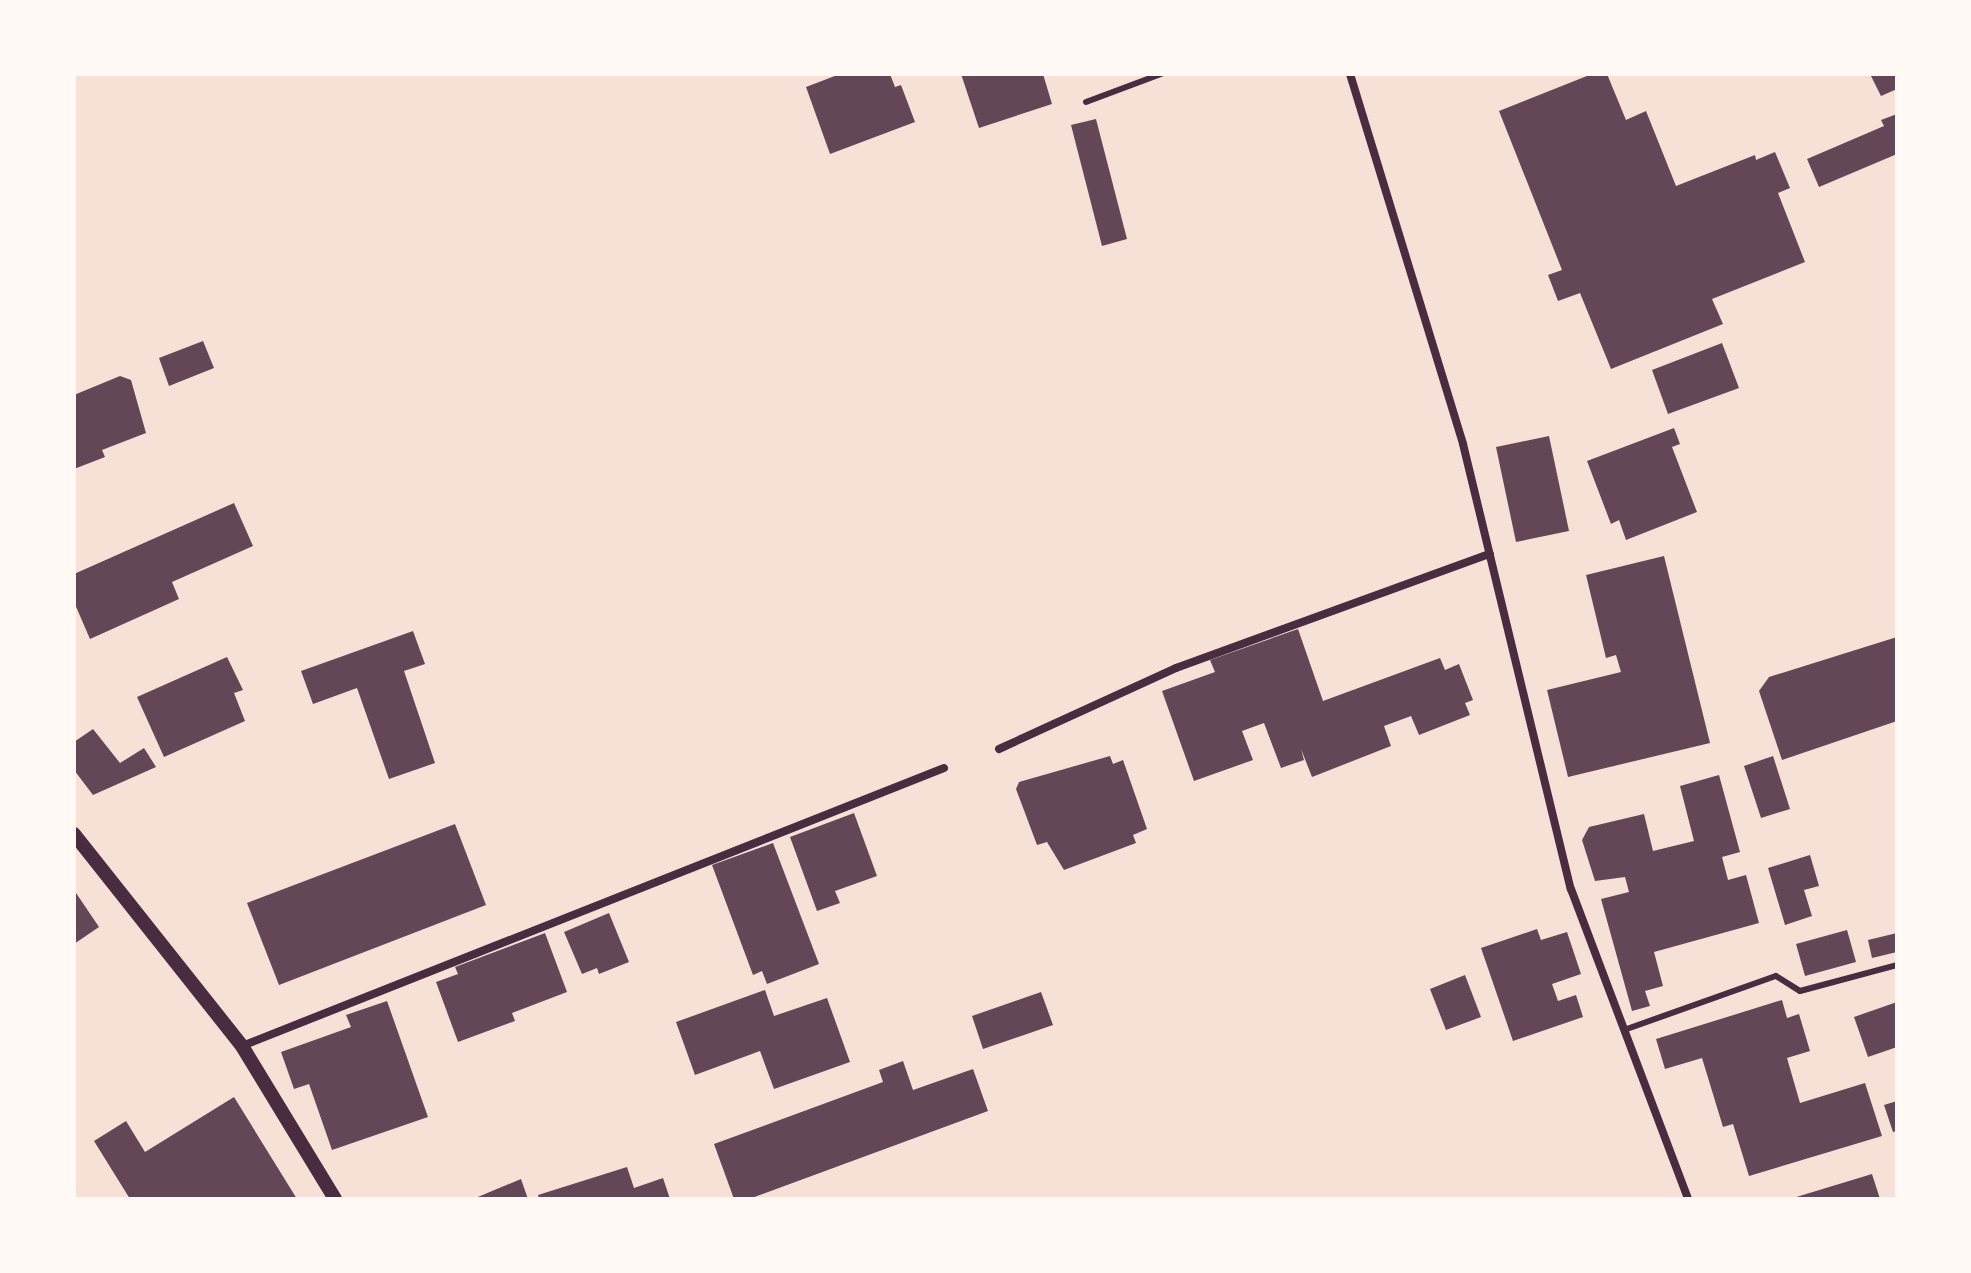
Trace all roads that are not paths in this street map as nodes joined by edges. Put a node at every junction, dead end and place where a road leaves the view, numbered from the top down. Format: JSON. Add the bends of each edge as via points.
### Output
{"nodes":[{"id":1,"x":1161,"y":74,"type":"edge"},
{"id":2,"x":1350,"y":74,"type":"edge"},
{"id":3,"x":1086,"y":102,"type":"dead end"},
{"id":4,"x":1490,"y":554,"type":"junction"},
{"id":5,"x":999,"y":749,"type":"dead end"},
{"id":6,"x":944,"y":768,"type":"dead end"},
{"id":7,"x":74,"y":834,"type":"edge"},
{"id":8,"x":1897,"y":965,"type":"edge"},
{"id":9,"x":1624,"y":1030,"type":"junction"},
{"id":10,"x":242,"y":1046,"type":"junction"},
{"id":11,"x":335,"y":1199,"type":"edge"},
{"id":12,"x":1688,"y":1199,"type":"edge"}],
"edges":[{"from":1,"to":3,"type":"lane"},
{"from":2,"to":4,"type":"street","via":[[1463,444]]},
{"from":4,"to":5,"type":"street","via":[[1176,668]]},
{"from":4,"to":9,"type":"street","via":[[1571,889]]},
{"from":6,"to":10,"type":"street"},
{"from":7,"to":10,"type":"street"},
{"from":8,"to":9,"type":"lane","via":[[1800,991],[1776,976]]},
{"from":9,"to":12,"type":"street"},
{"from":10,"to":11,"type":"street"}]}
